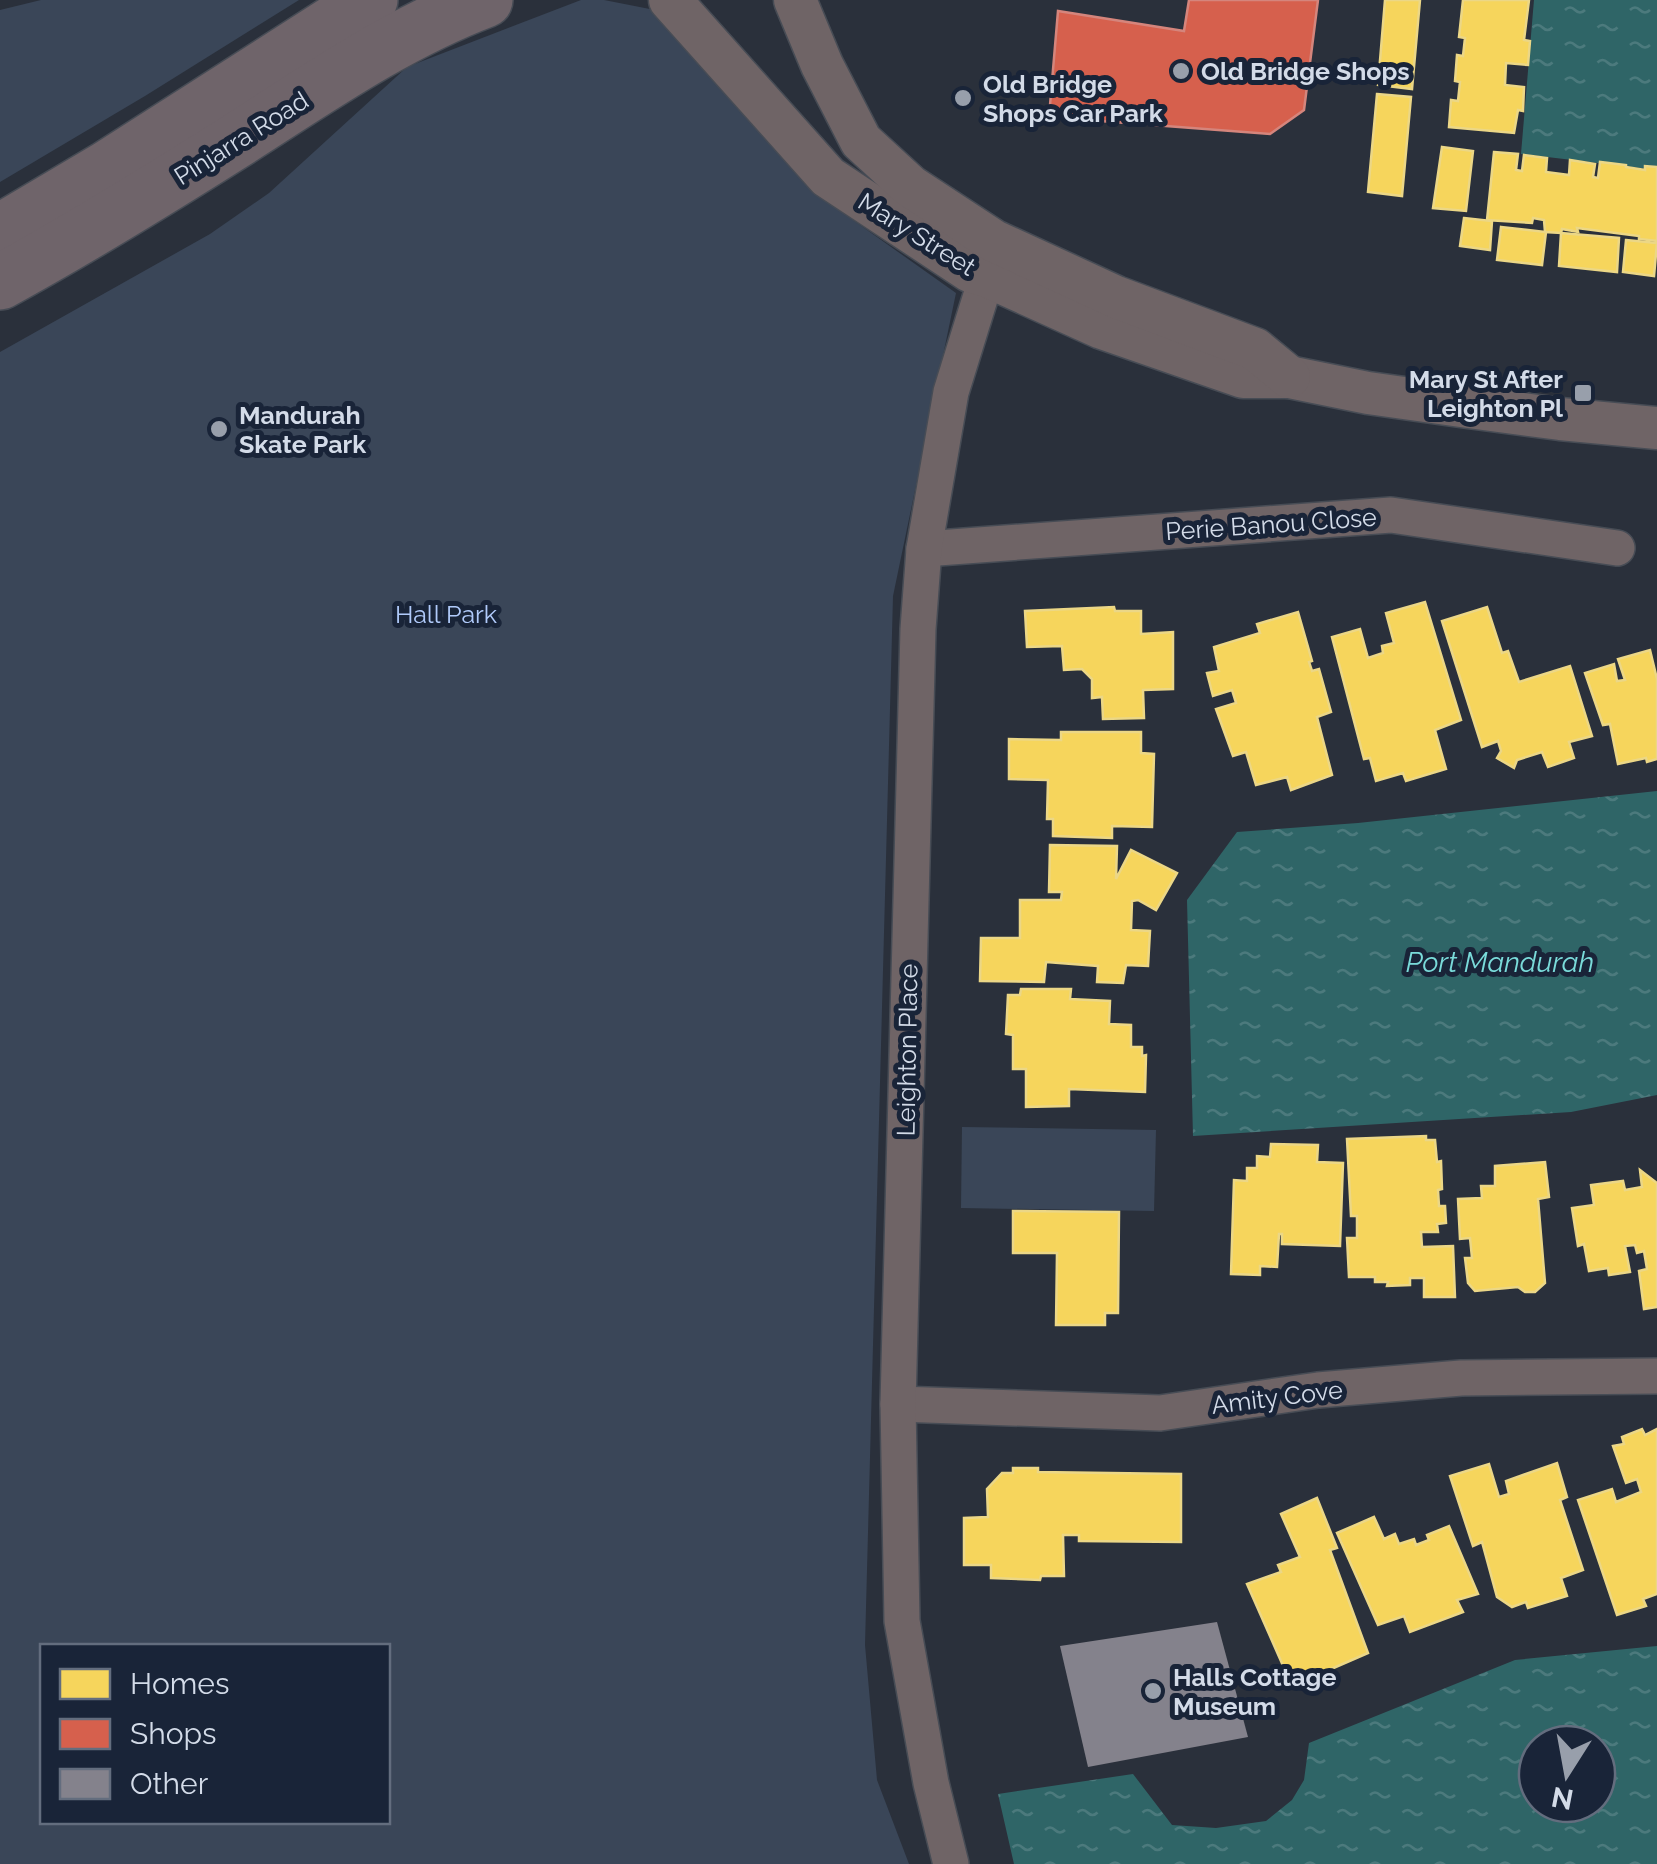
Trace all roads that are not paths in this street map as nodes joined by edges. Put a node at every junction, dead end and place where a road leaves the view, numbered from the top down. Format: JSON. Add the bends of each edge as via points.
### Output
{"nodes":[{"id":1,"x":370,"y":0,"type":"edge"},
{"id":2,"x":485,"y":0,"type":"edge"},
{"id":3,"x":670,"y":0,"type":"edge"},
{"id":4,"x":796,"y":0,"type":"edge"},
{"id":5,"x":0,"y":232,"type":"edge"},
{"id":6,"x":991,"y":258,"type":"junction"},
{"id":7,"x":0,"y":282,"type":"edge"},
{"id":8,"x":1657,"y":428,"type":"edge"},
{"id":9,"x":924,"y":548,"type":"junction"},
{"id":10,"x":1617,"y":548,"type":"dead end"},
{"id":11,"x":1657,"y":1376,"type":"edge"},
{"id":12,"x":898,"y":1404,"type":"junction"},
{"id":13,"x":951,"y":1864,"type":"edge"}],
"edges":[{"from":1,"to":5,"type":"main road","name":"Pinjarra Road"},
{"from":2,"to":7,"type":"main road","name":"Pinjarra Road","via":[[369,56]]},
{"from":3,"to":6,"type":"street","name":"Mary Street","via":[[828,177],[970,271]]},
{"from":4,"to":6,"type":"street","name":"Mary Street","via":[[860,142]]},
{"from":6,"to":8,"type":"street","name":"Mary Street","via":[[1255,349],[1289,377]]},
{"from":6,"to":9,"type":"street","name":"Leighton Place","via":[[951,392]]},
{"from":9,"to":10,"type":"street","name":"Perie Banou Close","via":[[1391,515]]},
{"from":9,"to":12,"type":"street","name":"Leighton Place"},
{"from":11,"to":12,"type":"street","name":"Amity Cove","via":[[1461,1378],[1160,1412]]},
{"from":12,"to":13,"type":"street","name":"Leighton Place","via":[[902,1621]]}]}
